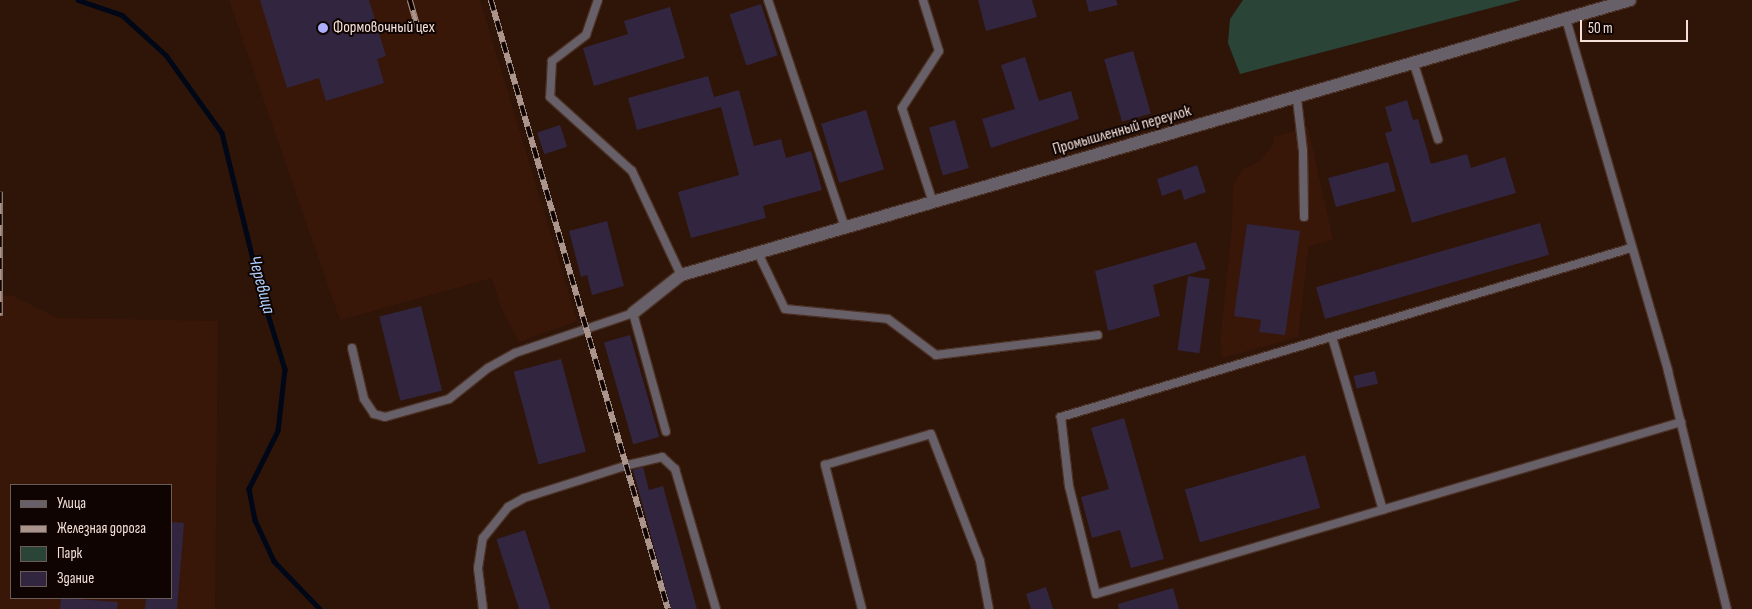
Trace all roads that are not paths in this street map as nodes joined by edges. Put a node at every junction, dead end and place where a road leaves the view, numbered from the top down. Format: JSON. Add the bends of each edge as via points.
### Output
{"nodes":[{"id":1,"x":598,"y":0,"type":"edge"},
{"id":2,"x":768,"y":0,"type":"edge"},
{"id":3,"x":924,"y":0,"type":"edge"},
{"id":4,"x":1630,"y":0,"type":"edge"},
{"id":5,"x":1566,"y":19,"type":"junction"},
{"id":6,"x":1414,"y":64,"type":"junction"},
{"id":7,"x":1297,"y":98,"type":"junction"},
{"id":8,"x":1438,"y":139,"type":"dead end"},
{"id":9,"x":933,"y":203,"type":"junction"},
{"id":10,"x":1304,"y":217,"type":"dead end"},
{"id":11,"x":845,"y":228,"type":"junction"},
{"id":12,"x":1631,"y":248,"type":"junction"},
{"id":13,"x":758,"y":253,"type":"junction"},
{"id":14,"x":681,"y":274,"type":"junction"},
{"id":15,"x":633,"y":314,"type":"junction"},
{"id":16,"x":1098,"y":335,"type":"dead end"},
{"id":17,"x":1332,"y":337,"type":"junction"},
{"id":18,"x":352,"y":348,"type":"dead end"},
{"id":19,"x":1681,"y":422,"type":"junction"},
{"id":20,"x":666,"y":432,"type":"dead end"},
{"id":21,"x":1383,"y":510,"type":"junction"},
{"id":22,"x":483,"y":609,"type":"edge"},
{"id":23,"x":716,"y":609,"type":"edge"},
{"id":24,"x":862,"y":609,"type":"edge"},
{"id":25,"x":989,"y":609,"type":"edge"},
{"id":26,"x":1727,"y":609,"type":"edge"}],
"edges":[{"from":1,"to":14,"type":"lane","via":[[586,35],[552,61],[550,98],[632,172]]},
{"from":2,"to":11,"type":"lane"},
{"from":3,"to":9,"type":"lane","via":[[939,51],[902,108]]},
{"from":4,"to":5,"type":"street","name":"Промышленный переулок"},
{"from":5,"to":6,"type":"street","name":"Промышленный переулок"},
{"from":5,"to":12,"type":"lane"},
{"from":6,"to":7,"type":"street","name":"Промышленный переулок"},
{"from":6,"to":8,"type":"lane"},
{"from":7,"to":9,"type":"street","name":"Промышленный переулок"},
{"from":7,"to":10,"type":"lane","via":[[1303,151]]},
{"from":9,"to":11,"type":"street","name":"Промышленный переулок"},
{"from":11,"to":13,"type":"street","name":"Промышленный переулок"},
{"from":12,"to":17,"type":"lane"},
{"from":12,"to":19,"type":"lane"},
{"from":13,"to":14,"type":"street","name":"Промышленный переулок"},
{"from":13,"to":16,"type":"lane","via":[[785,309],[888,319],[936,355]]},
{"from":14,"to":15,"type":"street","name":"Промышленный переулок"},
{"from":15,"to":18,"type":"lane","via":[[515,353],[488,368],[449,399],[385,417],[374,414],[364,399]]},
{"from":15,"to":20,"type":"lane"},
{"from":17,"to":21,"type":"lane"},
{"from":17,"to":21,"type":"lane","via":[[1061,417],[1069,486],[1096,594]]},
{"from":19,"to":21,"type":"lane"},
{"from":19,"to":26,"type":"lane"},
{"from":22,"to":23,"type":"lane","via":[[478,568],[483,538],[508,507],[524,498],[662,457],[675,469]]},
{"from":24,"to":25,"type":"lane","via":[[825,465],[931,434],[980,561]]}]}
